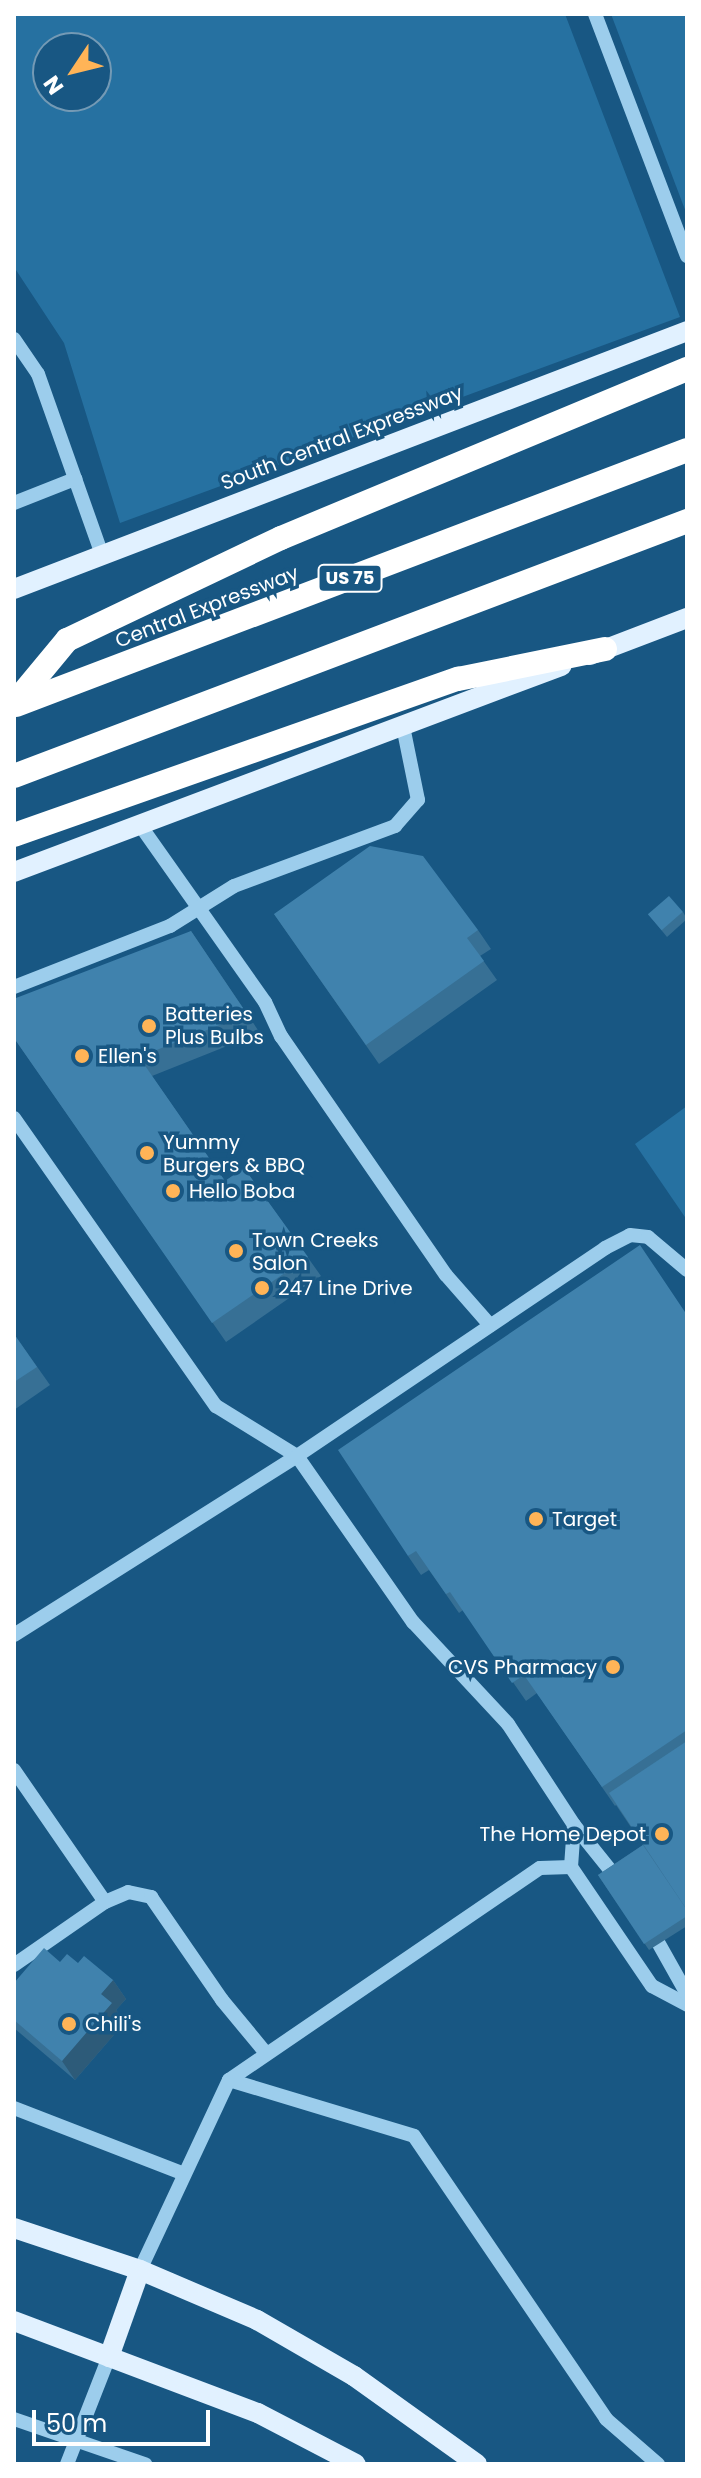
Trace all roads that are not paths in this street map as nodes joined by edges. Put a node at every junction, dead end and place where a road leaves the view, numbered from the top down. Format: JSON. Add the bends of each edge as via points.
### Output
{"nodes":[{"id":1,"x":595,"y":14,"type":"edge"},
{"id":2,"x":687,"y":256,"type":"edge"},
{"id":3,"x":687,"y":331,"type":"edge"},
{"id":4,"x":14,"y":339,"type":"edge"},
{"id":5,"x":687,"y":369,"type":"edge"},
{"id":6,"x":687,"y":450,"type":"edge"},
{"id":7,"x":75,"y":479,"type":"junction"},
{"id":8,"x":14,"y":503,"type":"edge"},
{"id":9,"x":687,"y":521,"type":"edge"},
{"id":10,"x":102,"y":555,"type":"junction"},
{"id":11,"x":14,"y":589,"type":"edge"},
{"id":12,"x":687,"y":618,"type":"edge"},
{"id":13,"x":605,"y":649,"type":"junction"},
{"id":14,"x":14,"y":705,"type":"edge"},
{"id":15,"x":403,"y":726,"type":"junction"},
{"id":16,"x":14,"y":776,"type":"edge"},
{"id":17,"x":140,"y":825,"type":"junction"},
{"id":18,"x":14,"y":835,"type":"edge"},
{"id":19,"x":14,"y":872,"type":"edge"},
{"id":20,"x":201,"y":907,"type":"junction"},
{"id":21,"x":14,"y":987,"type":"edge"},
{"id":22,"x":14,"y":1118,"type":"edge"},
{"id":23,"x":687,"y":1270,"type":"edge"},
{"id":24,"x":490,"y":1325,"type":"junction"},
{"id":25,"x":297,"y":1456,"type":"junction"},
{"id":26,"x":14,"y":1635,"type":"edge"},
{"id":27,"x":14,"y":1770,"type":"edge"},
{"id":28,"x":574,"y":1825,"type":"junction"},
{"id":29,"x":571,"y":1867,"type":"junction"},
{"id":30,"x":105,"y":1902,"type":"junction"},
{"id":31,"x":14,"y":1965,"type":"edge"},
{"id":32,"x":687,"y":1994,"type":"edge"},
{"id":33,"x":687,"y":2005,"type":"edge"},
{"id":34,"x":265,"y":2052,"type":"junction"},
{"id":35,"x":229,"y":2080,"type":"junction"},
{"id":36,"x":14,"y":2108,"type":"edge"},
{"id":37,"x":182,"y":2173,"type":"junction"},
{"id":38,"x":14,"y":2228,"type":"edge"},
{"id":39,"x":140,"y":2270,"type":"junction"},
{"id":40,"x":14,"y":2321,"type":"edge"},
{"id":41,"x":109,"y":2357,"type":"junction"},
{"id":42,"x":17,"y":2426,"type":"edge"},
{"id":43,"x":79,"y":2439,"type":"junction"},
{"id":44,"x":334,"y":2458,"type":"edge"},
{"id":45,"x":67,"y":2464,"type":"edge"},
{"id":46,"x":145,"y":2464,"type":"edge"},
{"id":47,"x":356,"y":2464,"type":"edge"},
{"id":48,"x":477,"y":2464,"type":"edge"},
{"id":49,"x":658,"y":2464,"type":"edge"}],
"edges":[{"from":1,"to":2,"type":"lane"},
{"from":3,"to":10,"type":"main road","name":"South Central Expressway"},
{"from":4,"to":7,"type":"lane","via":[[38,374]]},
{"from":5,"to":14,"type":"highway","via":[[281,538],[67,640]]},
{"from":6,"to":14,"type":"highway","name":"Central Expressway","number":"US 75"},
{"from":7,"to":8,"type":"lane"},
{"from":7,"to":10,"type":"lane"},
{"from":9,"to":16,"type":"highway"},
{"from":10,"to":11,"type":"main road","name":"South Central Expressway"},
{"from":12,"to":13,"type":"main road"},
{"from":13,"to":15,"type":"main road"},
{"from":13,"to":18,"type":"highway","via":[[458,679]]},
{"from":15,"to":17,"type":"main road"},
{"from":15,"to":20,"type":"lane","via":[[419,786],[409,815],[395,826],[234,886]]},
{"from":17,"to":19,"type":"main road"},
{"from":17,"to":20,"type":"lane"},
{"from":20,"to":21,"type":"lane","via":[[170,926]]},
{"from":20,"to":24,"type":"lane","via":[[265,1002],[281,1036],[446,1275]]},
{"from":22,"to":25,"type":"lane","via":[[216,1406]]},
{"from":23,"to":24,"type":"lane","via":[[667,1248],[648,1237],[630,1235]]},
{"from":24,"to":25,"type":"lane"},
{"from":25,"to":26,"type":"lane"},
{"from":25,"to":28,"type":"lane","via":[[413,1622],[508,1724]]},
{"from":27,"to":30,"type":"lane"},
{"from":28,"to":29,"type":"lane"},
{"from":28,"to":32,"type":"lane","via":[[633,1903]]},
{"from":29,"to":33,"type":"lane","via":[[652,1986]]},
{"from":29,"to":34,"type":"lane","via":[[540,1868]]},
{"from":30,"to":31,"type":"lane"},
{"from":30,"to":34,"type":"lane","via":[[128,1892],[151,1897]]},
{"from":34,"to":35,"type":"lane"},
{"from":35,"to":37,"type":"lane"},
{"from":35,"to":49,"type":"lane","via":[[414,2136],[606,2419]]},
{"from":36,"to":37,"type":"lane"},
{"from":37,"to":39,"type":"lane"},
{"from":38,"to":39,"type":"main road"},
{"from":39,"to":41,"type":"main road"},
{"from":39,"to":48,"type":"main road","via":[[257,2320],[303,2346]]},
{"from":40,"to":41,"type":"main road"},
{"from":41,"to":43,"type":"lane"},
{"from":41,"to":44,"type":"main road","via":[[258,2413]]},
{"from":42,"to":43,"type":"lane"},
{"from":43,"to":45,"type":"lane"},
{"from":43,"to":46,"type":"lane"},
{"from":44,"to":47,"type":"main road"}]}
